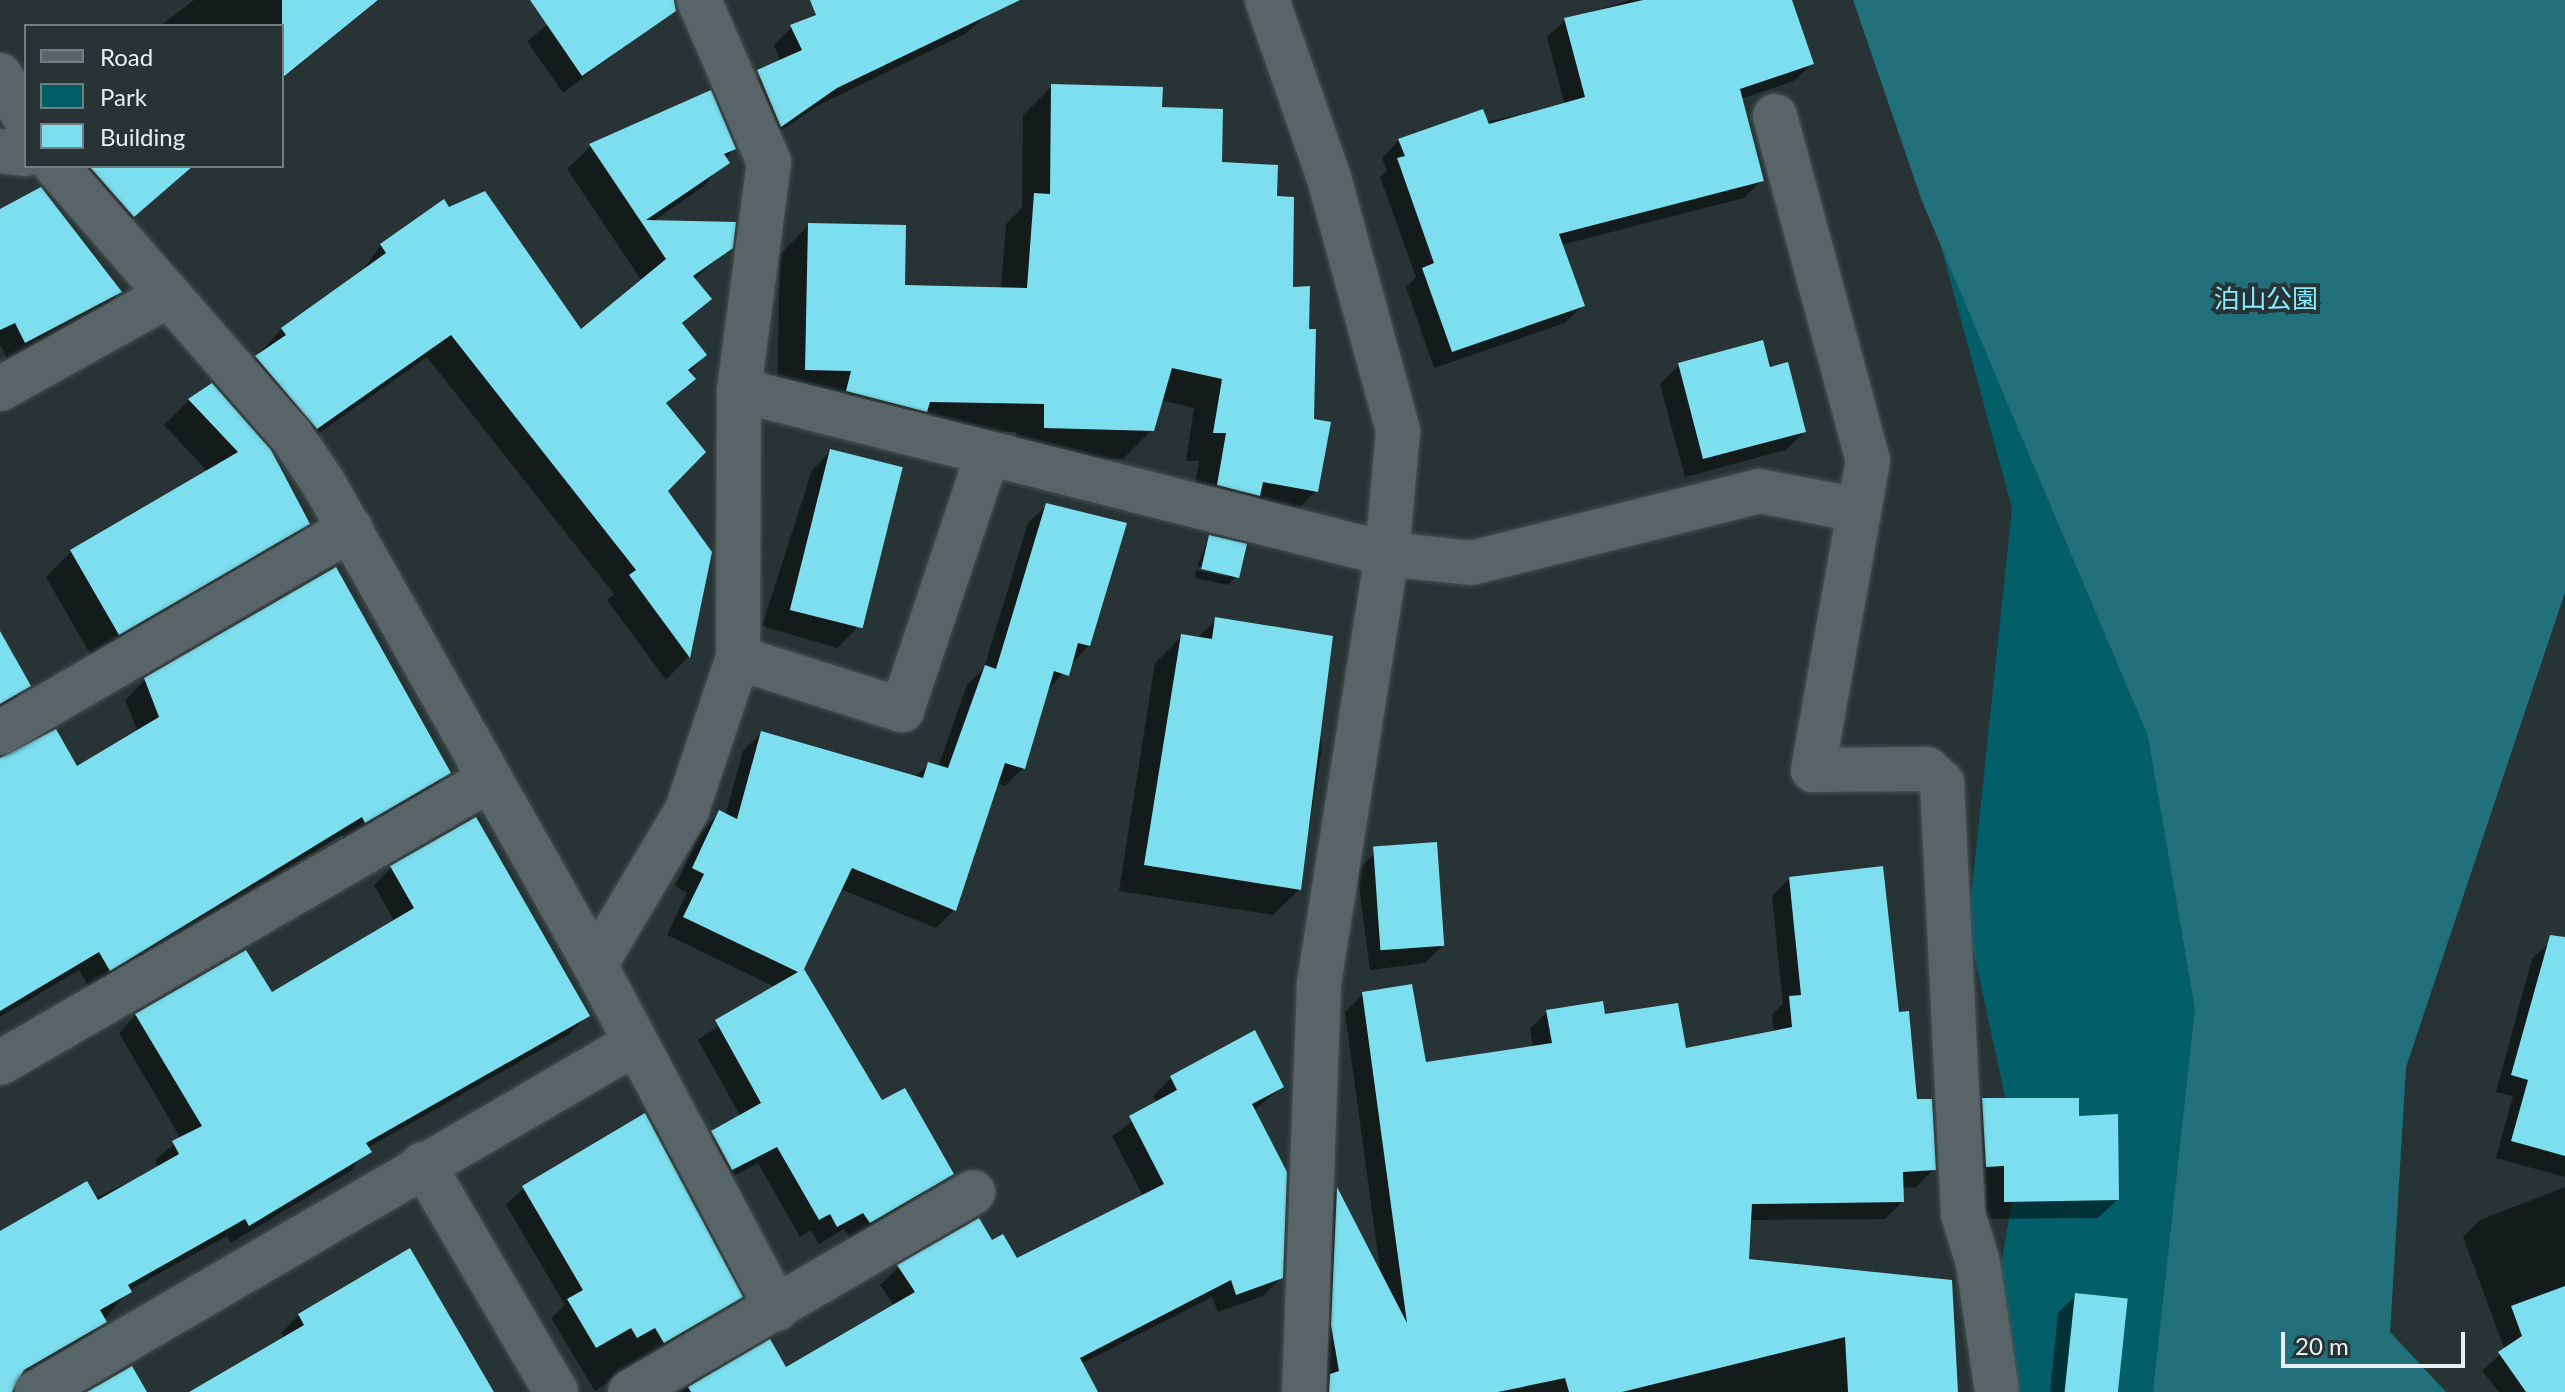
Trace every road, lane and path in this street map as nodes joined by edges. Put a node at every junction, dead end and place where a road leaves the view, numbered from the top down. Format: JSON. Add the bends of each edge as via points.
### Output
{"nodes":[{"id":1,"x":699,"y":0,"type":"edge"},
{"id":2,"x":1267,"y":0,"type":"edge"},
{"id":3,"x":0,"y":75,"type":"edge"},
{"id":4,"x":24,"y":116,"type":"edge"},
{"id":5,"x":1775,"y":116,"type":"dead end"},
{"id":6,"x":0,"y":151,"type":"edge"},
{"id":7,"x":24,"y":154,"type":"edge"},
{"id":8,"x":58,"y":168,"type":"edge"},
{"id":9,"x":165,"y":297,"type":"junction"},
{"id":10,"x":0,"y":389,"type":"edge"},
{"id":11,"x":739,"y":390,"type":"junction"},
{"id":12,"x":988,"y":453,"type":"junction"},
{"id":13,"x":1854,"y":509,"type":"junction"},
{"id":14,"x":351,"y":529,"type":"junction"},
{"id":15,"x":1387,"y":554,"type":"junction"},
{"id":16,"x":738,"y":658,"type":"junction"},
{"id":17,"x":0,"y":733,"type":"edge"},
{"id":18,"x":489,"y":780,"type":"junction"},
{"id":19,"x":595,"y":965,"type":"junction"},
{"id":20,"x":632,"y":1045,"type":"junction"},
{"id":21,"x":0,"y":1063,"type":"edge"},
{"id":22,"x":423,"y":1164,"type":"junction"},
{"id":23,"x":973,"y":1192,"type":"dead end"},
{"id":24,"x":777,"y":1309,"type":"junction"},
{"id":25,"x":37,"y":1392,"type":"edge"},
{"id":26,"x":556,"y":1392,"type":"edge"},
{"id":27,"x":630,"y":1392,"type":"edge"},
{"id":28,"x":1304,"y":1392,"type":"edge"},
{"id":29,"x":1997,"y":1392,"type":"edge"}],
"edges":[{"from":1,"to":11,"type":"street","via":[[769,162]]},
{"from":2,"to":15,"type":"street","via":[[1329,178],[1398,431]]},
{"from":3,"to":4,"type":"street"},
{"from":5,"to":13,"type":"street","via":[[1868,461]]},
{"from":6,"to":7,"type":"street"},
{"from":8,"to":9,"type":"street"},
{"from":9,"to":10,"type":"street"},
{"from":9,"to":14,"type":"street","via":[[291,435]]},
{"from":11,"to":12,"type":"street"},
{"from":11,"to":16,"type":"street"},
{"from":12,"to":15,"type":"street"},
{"from":12,"to":16,"type":"street","via":[[902,710]]},
{"from":13,"to":15,"type":"street","via":[[1759,491],[1471,563]]},
{"from":13,"to":29,"type":"street","via":[[1813,770],[1927,769],[1942,783],[1963,1214],[1978,1263]]},
{"from":14,"to":17,"type":"street"},
{"from":14,"to":18,"type":"street"},
{"from":15,"to":28,"type":"street","via":[[1319,984]]},
{"from":16,"to":19,"type":"street","via":[[687,810]]},
{"from":18,"to":19,"type":"street"},
{"from":18,"to":21,"type":"street"},
{"from":19,"to":20,"type":"street"},
{"from":20,"to":22,"type":"street"},
{"from":20,"to":24,"type":"street"},
{"from":22,"to":25,"type":"street"},
{"from":22,"to":26,"type":"street"},
{"from":23,"to":24,"type":"street"},
{"from":24,"to":27,"type":"street"}]}
